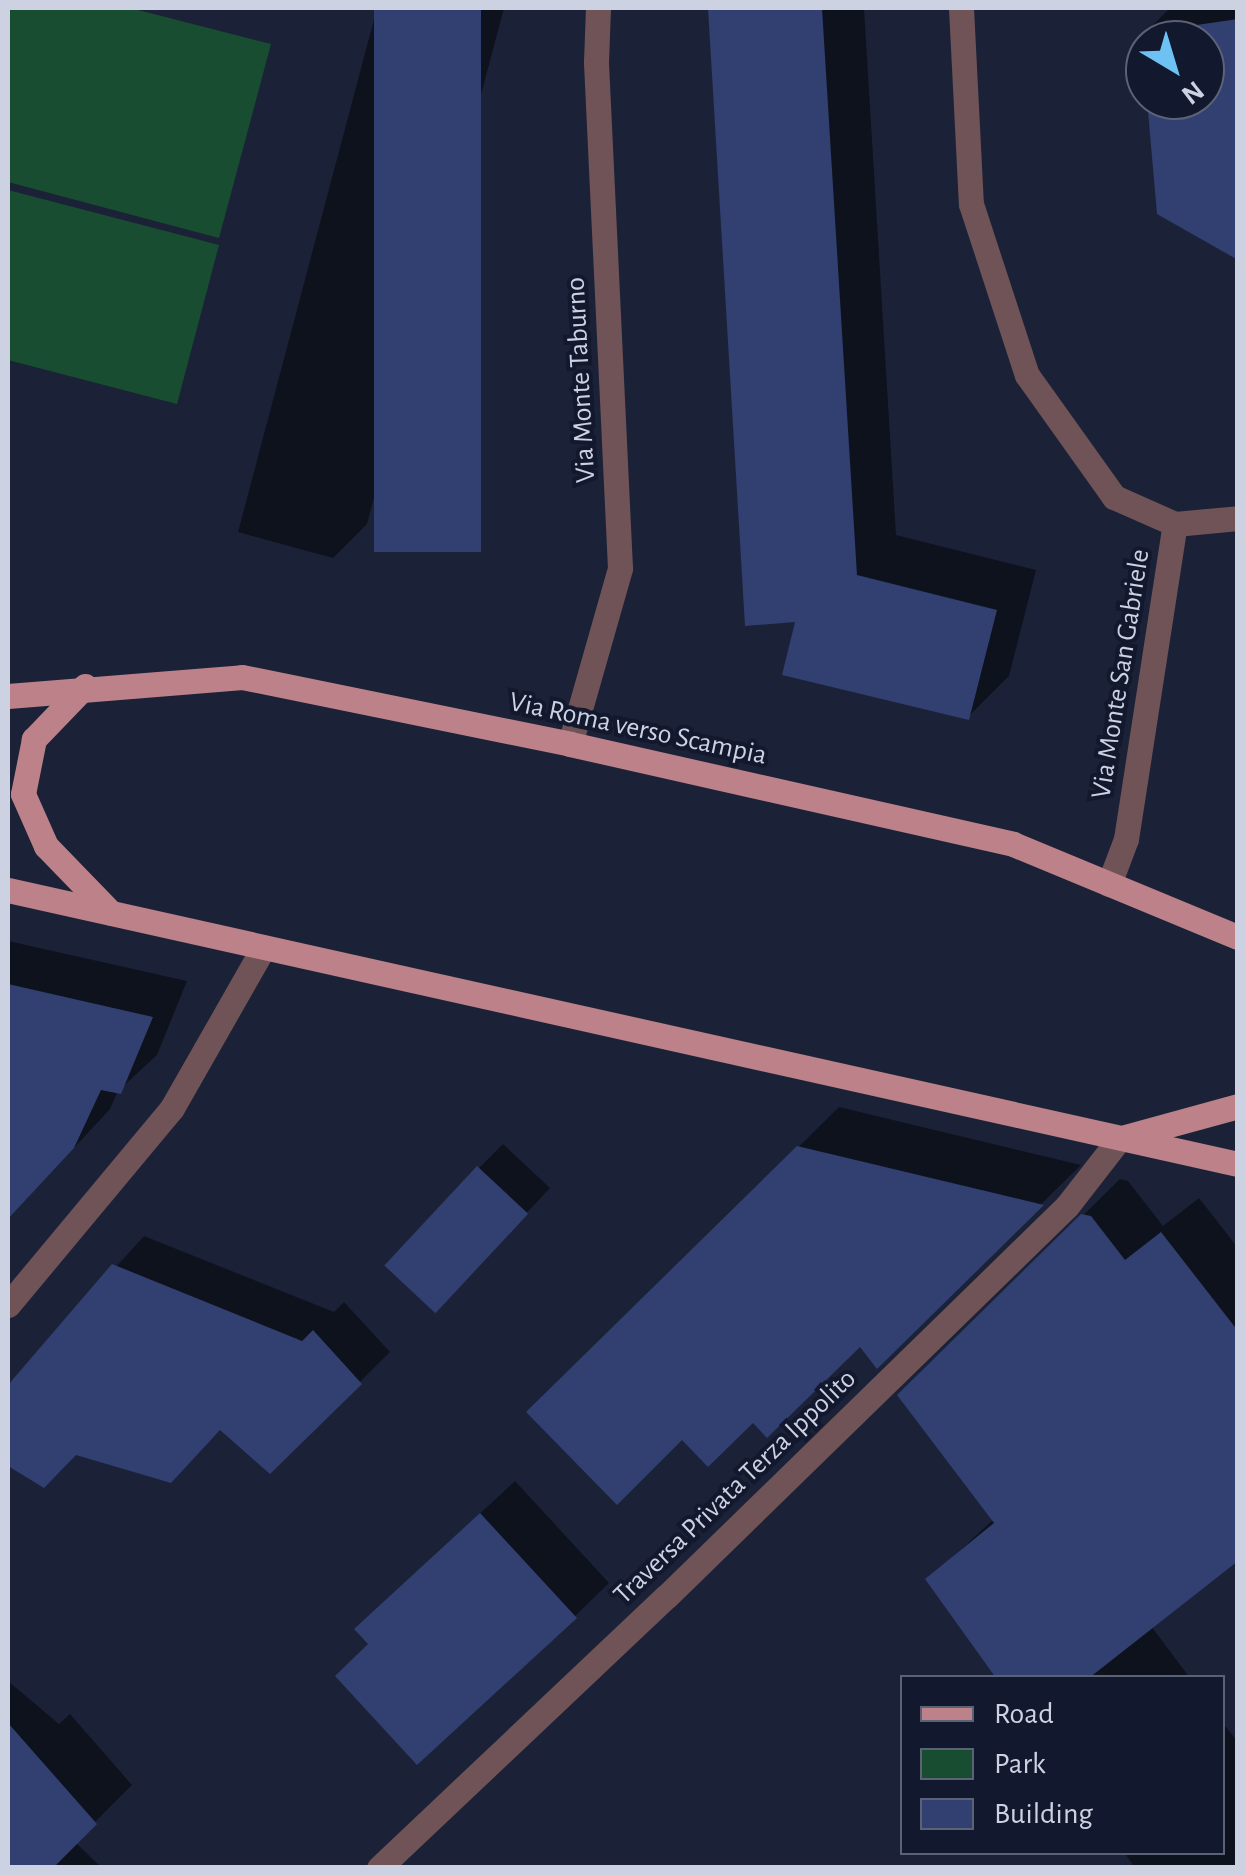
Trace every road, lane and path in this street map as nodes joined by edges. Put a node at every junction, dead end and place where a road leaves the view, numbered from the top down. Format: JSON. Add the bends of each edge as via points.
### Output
{"nodes":[{"id":1,"x":598,"y":8,"type":"edge"},
{"id":2,"x":961,"y":8,"type":"edge"},
{"id":3,"x":1238,"y":518,"type":"edge"},
{"id":4,"x":1175,"y":524,"type":"junction"},
{"id":5,"x":85,"y":686,"type":"junction"},
{"id":6,"x":8,"y":696,"type":"edge"},
{"id":7,"x":570,"y":744,"type":"junction"},
{"id":8,"x":1109,"y":884,"type":"junction"},
{"id":9,"x":8,"y":890,"type":"edge"},
{"id":10,"x":111,"y":913,"type":"junction"},
{"id":11,"x":1238,"y":937,"type":"edge"},
{"id":12,"x":264,"y":947,"type":"junction"},
{"id":13,"x":1238,"y":1106,"type":"edge"},
{"id":14,"x":1120,"y":1138,"type":"junction"},
{"id":15,"x":1238,"y":1164,"type":"edge"},
{"id":16,"x":8,"y":1304,"type":"edge"},
{"id":17,"x":379,"y":1868,"type":"edge"}],
"edges":[{"from":1,"to":7,"type":"street","name":"Via Monte Taburno","via":[[620,568]]},
{"from":2,"to":4,"type":"street","name":"Via Monte San Gabriele","via":[[971,204],[1026,375],[1114,496]]},
{"from":3,"to":4,"type":"street"},
{"from":4,"to":8,"type":"street","name":"Via Monte San Gabriele","via":[[1126,839]]},
{"from":5,"to":6,"type":"main road","name":"Via Roma verso Scampia"},
{"from":5,"to":7,"type":"main road","name":"Via Roma verso Scampia","via":[[242,677]]},
{"from":5,"to":10,"type":"main road","via":[[34,739],[23,794],[46,846]]},
{"from":7,"to":8,"type":"main road","name":"Via Roma verso Scampia","via":[[1013,844]]},
{"from":8,"to":11,"type":"main road","name":"Via Roma verso Scampia"},
{"from":9,"to":10,"type":"main road"},
{"from":10,"to":12,"type":"main road"},
{"from":12,"to":14,"type":"main road"},
{"from":12,"to":16,"type":"street","via":[[172,1108]]},
{"from":13,"to":14,"type":"main road"},
{"from":14,"to":15,"type":"main road"},
{"from":14,"to":17,"type":"street","name":"Traversa Privata Terza Ippolito","via":[[1067,1206]]}]}
